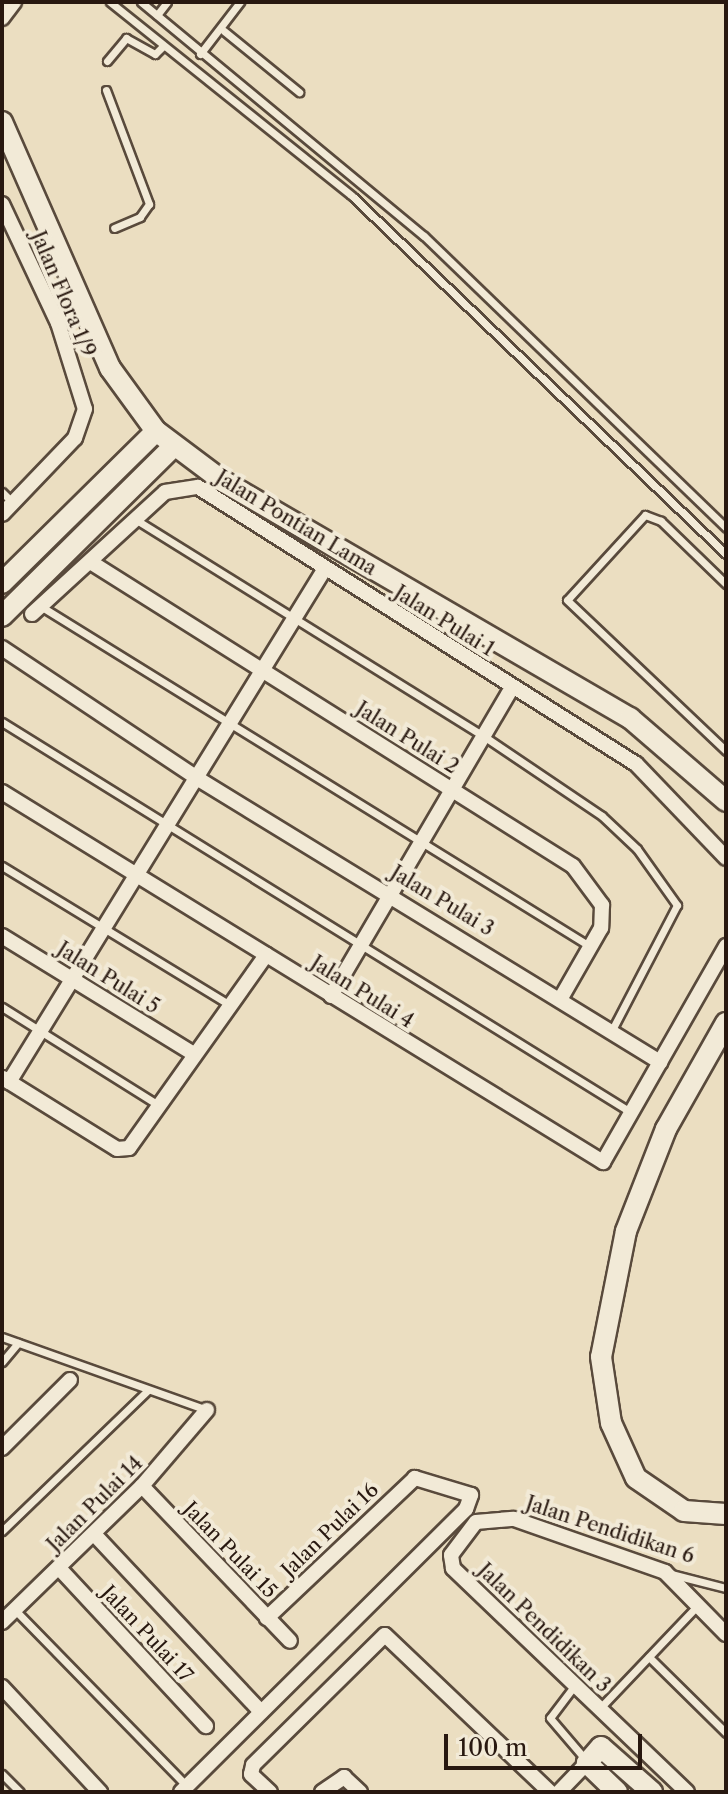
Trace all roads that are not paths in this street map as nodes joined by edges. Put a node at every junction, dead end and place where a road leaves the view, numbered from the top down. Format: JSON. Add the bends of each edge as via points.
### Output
{"nodes":[{"id":1,"x":14,"y":2,"type":"edge"},
{"id":2,"x":110,"y":2,"type":"edge"},
{"id":3,"x":141,"y":2,"type":"edge"},
{"id":4,"x":167,"y":2,"type":"edge"},
{"id":5,"x":240,"y":2,"type":"edge"},
{"id":6,"x":157,"y":15,"type":"junction"},
{"id":7,"x":2,"y":18,"type":"edge"},
{"id":8,"x":224,"y":31,"type":"junction"},
{"id":9,"x":162,"y":47,"type":"junction"},
{"id":10,"x":200,"y":54,"type":"junction"},
{"id":11,"x":107,"y":61,"type":"dead end"},
{"id":12,"x":106,"y":90,"type":"dead end"},
{"id":13,"x":299,"y":92,"type":"dead end"},
{"id":14,"x":2,"y":122,"type":"edge"},
{"id":15,"x":2,"y":204,"type":"edge"},
{"id":16,"x":114,"y":228,"type":"dead end"},
{"id":17,"x":110,"y":368,"type":"junction"},
{"id":18,"x":156,"y":431,"type":"junction"},
{"id":19,"x":174,"y":446,"type":"junction"},
{"id":20,"x":119,"y":468,"type":"junction"},
{"id":21,"x":224,"y":482,"type":"junction"},
{"id":22,"x":129,"y":490,"type":"junction"},
{"id":23,"x":8,"y":498,"type":"edge"},
{"id":24,"x":2,"y":514,"type":"edge"},
{"id":25,"x":138,"y":521,"type":"junction"},
{"id":26,"x":726,"y":528,"type":"edge"},
{"id":27,"x":726,"y":554,"type":"edge"},
{"id":28,"x":92,"y":563,"type":"junction"},
{"id":29,"x":324,"y":570,"type":"junction"},
{"id":30,"x":2,"y":583,"type":"edge"},
{"id":31,"x":726,"y":584,"type":"edge"},
{"id":32,"x":37,"y":610,"type":"joint"},
{"id":33,"x":2,"y":616,"type":"edge"},
{"id":34,"x":294,"y":621,"type":"junction"},
{"id":35,"x":2,"y":648,"type":"edge"},
{"id":36,"x":264,"y":672,"type":"junction"},
{"id":37,"x":512,"y":687,"type":"junction"},
{"id":38,"x":2,"y":722,"type":"edge"},
{"id":39,"x":234,"y":723,"type":"junction"},
{"id":40,"x":485,"y":737,"type":"junction"},
{"id":41,"x":726,"y":751,"type":"edge"},
{"id":42,"x":200,"y":780,"type":"junction"},
{"id":43,"x":2,"y":792,"type":"edge"},
{"id":44,"x":455,"y":792,"type":"junction"},
{"id":45,"x":726,"y":801,"type":"edge"},
{"id":46,"x":170,"y":826,"type":"junction"},
{"id":47,"x":424,"y":843,"type":"junction"},
{"id":48,"x":726,"y":858,"type":"edge"},
{"id":49,"x":2,"y":866,"type":"edge"},
{"id":50,"x":136,"y":876,"type":"junction"},
{"id":51,"x":393,"y":894,"type":"junction"},
{"id":52,"x":102,"y":929,"type":"junction"},
{"id":53,"x":2,"y":936,"type":"edge"},
{"id":54,"x":361,"y":946,"type":"junction"},
{"id":55,"x":726,"y":946,"type":"edge"},
{"id":56,"x":591,"y":948,"type":"junction"},
{"id":57,"x":266,"y":955,"type":"junction"},
{"id":58,"x":72,"y":980,"type":"junction"},
{"id":59,"x":331,"y":996,"type":"junction"},
{"id":60,"x":562,"y":996,"type":"junction"},
{"id":61,"x":232,"y":1006,"type":"junction"},
{"id":62,"x":2,"y":1007,"type":"edge"},
{"id":63,"x":726,"y":1023,"type":"edge"},
{"id":64,"x":40,"y":1030,"type":"junction"},
{"id":65,"x":612,"y":1030,"type":"junction"},
{"id":66,"x":194,"y":1054,"type":"junction"},
{"id":67,"x":660,"y":1062,"type":"junction"},
{"id":68,"x":6,"y":1079,"type":"edge"},
{"id":69,"x":158,"y":1105,"type":"junction"},
{"id":70,"x":634,"y":1114,"type":"junction"},
{"id":71,"x":2,"y":1337,"type":"edge"},
{"id":72,"x":18,"y":1343,"type":"junction"},
{"id":73,"x":2,"y":1362,"type":"edge"},
{"id":74,"x":70,"y":1380,"type":"dead end"},
{"id":75,"x":148,"y":1390,"type":"junction"},
{"id":76,"x":207,"y":1410,"type":"joint"},
{"id":77,"x":2,"y":1448,"type":"edge"},
{"id":78,"x":142,"y":1486,"type":"junction"},
{"id":79,"x":726,"y":1514,"type":"edge"},
{"id":80,"x":2,"y":1531,"type":"edge"},
{"id":81,"x":94,"y":1534,"type":"junction"},
{"id":82,"x":451,"y":1555,"type":"joint"},
{"id":83,"x":59,"y":1568,"type":"junction"},
{"id":84,"x":665,"y":1572,"type":"junction"},
{"id":85,"x":726,"y":1588,"type":"edge"},
{"id":86,"x":698,"y":1605,"type":"junction"},
{"id":87,"x":15,"y":1610,"type":"junction"},
{"id":88,"x":267,"y":1618,"type":"junction"},
{"id":89,"x":2,"y":1622,"type":"edge"},
{"id":90,"x":726,"y":1634,"type":"edge"},
{"id":91,"x":290,"y":1641,"type":"dead end"},
{"id":92,"x":649,"y":1657,"type":"junction"},
{"id":93,"x":575,"y":1685,"type":"junction"},
{"id":94,"x":2,"y":1687,"type":"edge"},
{"id":95,"x":600,"y":1709,"type":"junction"},
{"id":96,"x":261,"y":1712,"type":"junction"},
{"id":97,"x":206,"y":1726,"type":"dead end"},
{"id":98,"x":726,"y":1733,"type":"edge"},
{"id":99,"x":590,"y":1752,"type":"junction"},
{"id":100,"x":2,"y":1774,"type":"edge"},
{"id":101,"x":184,"y":1789,"type":"edge"},
{"id":102,"x":20,"y":1792,"type":"edge"},
{"id":103,"x":100,"y":1792,"type":"edge"},
{"id":104,"x":270,"y":1792,"type":"edge"},
{"id":105,"x":322,"y":1792,"type":"edge"},
{"id":106,"x":360,"y":1792,"type":"edge"},
{"id":107,"x":550,"y":1792,"type":"edge"},
{"id":108,"x":559,"y":1792,"type":"edge"},
{"id":109,"x":617,"y":1792,"type":"edge"},
{"id":110,"x":652,"y":1792,"type":"edge"},
{"id":111,"x":687,"y":1792,"type":"edge"}],
"edges":[{"from":1,"to":7,"type":"street"},
{"from":2,"to":9,"type":"lane"},
{"from":3,"to":6,"type":"lane"},
{"from":4,"to":6,"type":"lane"},
{"from":5,"to":8,"type":"lane"},
{"from":6,"to":10,"type":"lane"},
{"from":8,"to":10,"type":"lane"},
{"from":8,"to":13,"type":"lane"},
{"from":9,"to":11,"type":"lane","via":[[155,54],[126,38]]},
{"from":9,"to":27,"type":"lane","via":[[352,196]]},
{"from":10,"to":26,"type":"lane","via":[[424,236]]},
{"from":12,"to":16,"type":"lane","via":[[149,204],[140,217]]},
{"from":14,"to":17,"type":"street","name":"Jalan Pontian Lama"},
{"from":15,"to":23,"type":"street","name":"Jalan Flora 1/9","via":[[58,323],[85,409],[75,438]]},
{"from":17,"to":18,"type":"street","name":"Jalan Pontian Lama"},
{"from":17,"to":20,"type":"street","via":[[135,428]]},
{"from":18,"to":19,"type":"street","name":"Jalan Pontian Lama"},
{"from":18,"to":20,"type":"street"},
{"from":19,"to":21,"type":"street","name":"Jalan Pontian Lama"},
{"from":19,"to":22,"type":"street"},
{"from":20,"to":30,"type":"street"},
{"from":21,"to":22,"type":"street","via":[[171,467]]},
{"from":21,"to":45,"type":"street","name":"Jalan Pontian Lama","via":[[630,718]]},
{"from":22,"to":33,"type":"street"},
{"from":23,"to":24,"type":"street","name":"Jalan Flora 1/9"},
{"from":25,"to":28,"type":"street","name":"Jalan Pulai 1"},
{"from":25,"to":29,"type":"street","name":"Jalan Pulai 1","via":[[165,492],[198,487]]},
{"from":25,"to":34,"type":"lane"},
{"from":28,"to":32,"type":"street","name":"Jalan Pulai 1"},
{"from":28,"to":36,"type":"street","name":"Jalan Pulai 2"},
{"from":29,"to":34,"type":"street"},
{"from":29,"to":37,"type":"street","name":"Jalan Pulai 1"},
{"from":31,"to":41,"type":"lane","via":[[661,521],[645,515],[570,589],[567,600]]},
{"from":32,"to":39,"type":"lane"},
{"from":34,"to":36,"type":"street"},
{"from":34,"to":40,"type":"lane"},
{"from":35,"to":42,"type":"street","name":"Jalan Pulai 3"},
{"from":36,"to":39,"type":"street"},
{"from":36,"to":44,"type":"street","name":"Jalan Pulai 2"},
{"from":37,"to":40,"type":"street"},
{"from":37,"to":48,"type":"street","name":"Jalan Pulai 1","via":[[636,764]]},
{"from":38,"to":46,"type":"lane"},
{"from":39,"to":42,"type":"street"},
{"from":39,"to":47,"type":"lane"},
{"from":40,"to":44,"type":"street"},
{"from":40,"to":65,"type":"lane","via":[[602,816],[677,897],[674,917]]},
{"from":42,"to":46,"type":"street"},
{"from":42,"to":51,"type":"street","name":"Jalan Pulai 3"},
{"from":43,"to":50,"type":"street","name":"Jalan Pulai 4"},
{"from":44,"to":47,"type":"street"},
{"from":44,"to":56,"type":"street","name":"Jalan Pulai 2","via":[[591,885],[602,905]]},
{"from":46,"to":50,"type":"street"},
{"from":46,"to":54,"type":"lane"},
{"from":47,"to":51,"type":"street"},
{"from":47,"to":56,"type":"lane"},
{"from":49,"to":52,"type":"lane"},
{"from":50,"to":52,"type":"street"},
{"from":50,"to":57,"type":"street","name":"Jalan Pulai 4"},
{"from":51,"to":54,"type":"street"},
{"from":51,"to":60,"type":"street","name":"Jalan Pulai 3"},
{"from":52,"to":58,"type":"street"},
{"from":52,"to":61,"type":"lane"},
{"from":53,"to":58,"type":"street","name":"Jalan Pulai 5"},
{"from":54,"to":59,"type":"street"},
{"from":54,"to":70,"type":"lane"},
{"from":55,"to":67,"type":"street"},
{"from":56,"to":60,"type":"street","name":"Jalan Pulai 2"},
{"from":57,"to":59,"type":"street","name":"Jalan Pulai 4"},
{"from":57,"to":61,"type":"street"},
{"from":58,"to":64,"type":"street"},
{"from":58,"to":66,"type":"street","name":"Jalan Pulai 5"},
{"from":59,"to":70,"type":"street","name":"Jalan Pulai 4","via":[[592,1159],[609,1161]]},
{"from":60,"to":65,"type":"street","name":"Jalan Pulai 3"},
{"from":61,"to":66,"type":"street"},
{"from":62,"to":64,"type":"lane"},
{"from":63,"to":79,"type":"street","via":[[666,1129],[626,1231],[601,1357],[611,1423],[636,1478],[684,1511]]},
{"from":64,"to":68,"type":"street"},
{"from":64,"to":69,"type":"lane"},
{"from":65,"to":67,"type":"street","name":"Jalan Pulai 3"},
{"from":66,"to":69,"type":"street"},
{"from":67,"to":70,"type":"street","name":"Jalan Pulai 4"},
{"from":68,"to":69,"type":"street","via":[[122,1150]]},
{"from":71,"to":72,"type":"lane"},
{"from":72,"to":73,"type":"lane"},
{"from":72,"to":75,"type":"lane"},
{"from":74,"to":77,"type":"street"},
{"from":75,"to":76,"type":"lane"},
{"from":75,"to":80,"type":"lane"},
{"from":76,"to":78,"type":"street","name":"Jalan Pulai 14"},
{"from":78,"to":81,"type":"street","name":"Jalan Pulai 14"},
{"from":78,"to":88,"type":"street","name":"Jalan Pulai 15"},
{"from":81,"to":83,"type":"street","name":"Jalan Pulai 14"},
{"from":81,"to":96,"type":"street"},
{"from":82,"to":84,"type":"street","name":"Jalan Pendidikan 6","via":[[476,1522],[493,1515]]},
{"from":82,"to":93,"type":"street","name":"Jalan Pendidikan 3","via":[[453,1568]]},
{"from":83,"to":87,"type":"street","name":"Jalan Pulai 14"},
{"from":83,"to":97,"type":"street","name":"Jalan Pulai 17"},
{"from":84,"to":85,"type":"lane","name":"Jalan Pendidikan 6"},
{"from":84,"to":86,"type":"street"},
{"from":86,"to":90,"type":"street"},
{"from":86,"to":92,"type":"lane"},
{"from":87,"to":89,"type":"street","name":"Jalan Pulai 14"},
{"from":87,"to":101,"type":"lane"},
{"from":88,"to":91,"type":"street","name":"Jalan Pulai 15"},
{"from":88,"to":96,"type":"street","name":"Jalan Pulai 16","via":[[408,1483],[423,1480],[471,1495],[471,1503]]},
{"from":92,"to":95,"type":"lane"},
{"from":92,"to":98,"type":"lane"},
{"from":93,"to":95,"type":"street","name":"Jalan Pendidikan 3"},
{"from":93,"to":99,"type":"lane","via":[[550,1718]]},
{"from":94,"to":103,"type":"street"},
{"from":95,"to":111,"type":"street","name":"Jalan Pendidikan 3"},
{"from":96,"to":101,"type":"street"},
{"from":99,"to":108,"type":"street"},
{"from":99,"to":109,"type":"street"},
{"from":99,"to":110,"type":"street"},
{"from":100,"to":102,"type":"lane"},
{"from":104,"to":107,"type":"street","via":[[251,1774],[253,1765],[385,1635]]},
{"from":105,"to":106,"type":"street","via":[[344,1777]]}]}
